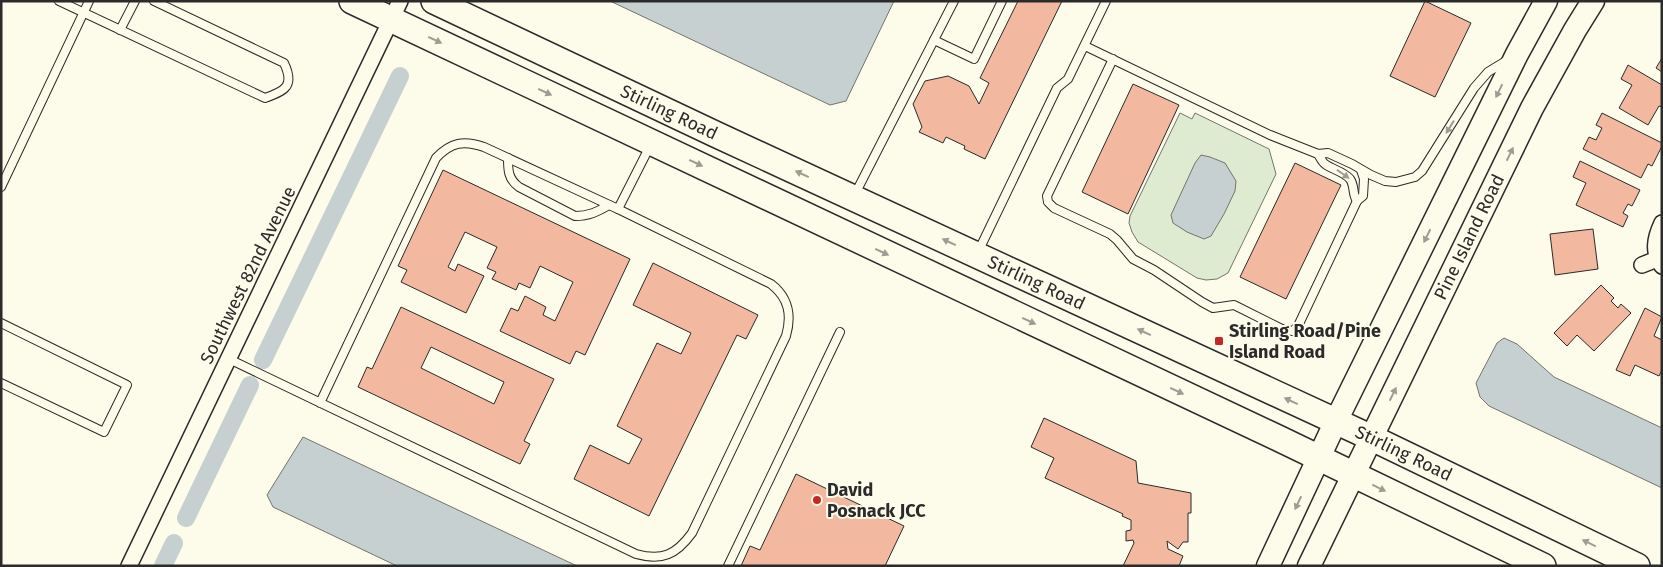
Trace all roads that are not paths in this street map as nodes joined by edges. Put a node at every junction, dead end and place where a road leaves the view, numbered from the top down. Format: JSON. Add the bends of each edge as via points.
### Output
{"nodes":[{"id":1,"x":59,"y":1,"type":"edge"},
{"id":2,"x":89,"y":1,"type":"edge"},
{"id":3,"x":135,"y":1,"type":"edge"},
{"id":4,"x":154,"y":1,"type":"edge"},
{"id":5,"x":352,"y":1,"type":"edge"},
{"id":6,"x":434,"y":1,"type":"edge"},
{"id":7,"x":954,"y":1,"type":"edge"},
{"id":8,"x":1002,"y":1,"type":"edge"},
{"id":9,"x":1106,"y":1,"type":"edge"},
{"id":10,"x":1546,"y":1,"type":"edge"},
{"id":11,"x":1593,"y":1,"type":"edge"},
{"id":12,"x":395,"y":10,"type":"edge"},
{"id":13,"x":83,"y":13,"type":"junction"},
{"id":14,"x":120,"y":30,"type":"junction"},
{"id":15,"x":934,"y":40,"type":"junction"},
{"id":16,"x":1085,"y":46,"type":"junction"},
{"id":17,"x":1517,"y":54,"type":"junction"},
{"id":18,"x":1113,"y":59,"type":"junction"},
{"id":19,"x":652,"y":142,"type":"junction"},
{"id":20,"x":1318,"y":154,"type":"junction"},
{"id":21,"x":508,"y":158,"type":"junction"},
{"id":22,"x":1361,"y":170,"type":"junction"},
{"id":23,"x":1,"y":187,"type":"edge"},
{"id":24,"x":854,"y":198,"type":"junction"},
{"id":25,"x":1358,"y":201,"type":"junction"},
{"id":26,"x":609,"y":205,"type":"junction"},
{"id":27,"x":618,"y":209,"type":"junction"},
{"id":28,"x":1662,"y":223,"type":"edge"},
{"id":29,"x":838,"y":231,"type":"junction"},
{"id":30,"x":977,"y":255,"type":"junction"},
{"id":31,"x":1659,"y":263,"type":"edge"},
{"id":32,"x":1642,"y":265,"type":"dead end"},
{"id":33,"x":1,"y":323,"type":"edge"},
{"id":34,"x":840,"y":332,"type":"dead end"},
{"id":35,"x":228,"y":359,"type":"junction"},
{"id":36,"x":1,"y":383,"type":"edge"},
{"id":37,"x":320,"y":403,"type":"junction"},
{"id":38,"x":1336,"y":422,"type":"junction"},
{"id":39,"x":1372,"y":438,"type":"junction"},
{"id":40,"x":1319,"y":458,"type":"junction"},
{"id":41,"x":1353,"y":475,"type":"junction"},
{"id":42,"x":129,"y":566,"type":"edge"},
{"id":43,"x":728,"y":566,"type":"edge"},
{"id":44,"x":1268,"y":566,"type":"edge"},
{"id":45,"x":1310,"y":566,"type":"edge"},
{"id":46,"x":1543,"y":566,"type":"edge"},
{"id":47,"x":1637,"y":566,"type":"edge"}],
"edges":[{"from":1,"to":13,"type":"lane"},
{"from":2,"to":13,"type":"lane"},
{"from":3,"to":14,"type":"lane"},
{"from":4,"to":14,"type":"lane","via":[[284,63],[288,82],[282,92],[264,98]]},
{"from":5,"to":12,"type":"main road","name":"Stirling Road"},
{"from":24,"to":6,"type":"main road","name":"Stirling Road","one_way":true},
{"from":7,"to":15,"type":"lane"},
{"from":8,"to":15,"type":"lane","via":[[974,59]]},
{"from":9,"to":16,"type":"lane"},
{"from":10,"to":17,"type":"main road"},
{"from":39,"to":11,"type":"main road","name":"Pine Island Road","one_way":true,"via":[[1532,108]]},
{"from":12,"to":19,"type":"main road","name":"Stirling Road","one_way":true},
{"from":12,"to":35,"type":"street","name":"Southwest 82nd Avenue"},
{"from":13,"to":14,"type":"lane"},
{"from":13,"to":23,"type":"lane"},
{"from":15,"to":24,"type":"lane"},
{"from":16,"to":18,"type":"lane"},
{"from":16,"to":30,"type":"lane","via":[[1068,79],[1057,88]]},
{"from":17,"to":22,"type":"lane","one_way":true,"via":[[1488,72],[1474,88],[1427,164],[1415,177],[1396,182]]},
{"from":17,"to":38,"type":"main road","one_way":true},
{"from":18,"to":20,"type":"lane","via":[[1270,135]]},
{"from":18,"to":25,"type":"lane","via":[[1047,196],[1048,202],[1054,208],[1110,234],[1133,259],[1202,302],[1213,308],[1234,305],[1292,331],[1298,326]]},
{"from":19,"to":27,"type":"lane"},
{"from":19,"to":29,"type":"main road","name":"Stirling Road","one_way":true},
{"from":20,"to":22,"type":"lane","via":[[1328,153]]},
{"from":20,"to":25,"type":"lane","one_way":true,"via":[[1324,164],[1350,179]]},
{"from":21,"to":26,"type":"lane"},
{"from":21,"to":26,"type":"lane","via":[[512,182],[575,216],[595,213]]},
{"from":21,"to":37,"type":"lane","via":[[463,142],[443,150],[436,158]]},
{"from":22,"to":25,"type":"lane","via":[[1364,188]]},
{"from":24,"to":29,"type":"main road"},
{"from":30,"to":24,"type":"main road","name":"Stirling Road","one_way":true},
{"from":26,"to":27,"type":"lane"},
{"from":27,"to":37,"type":"lane","via":[[772,284],[783,295],[789,314],[786,336],[692,533],[678,550],[658,557],[636,554]]},
{"from":28,"to":31,"type":"street","via":[[1655,242]]},
{"from":29,"to":40,"type":"main road","name":"Stirling Road","one_way":true},
{"from":38,"to":30,"type":"main road","name":"Stirling Road","one_way":true},
{"from":31,"to":32,"type":"street"},
{"from":33,"to":36,"type":"lane","via":[[127,385],[104,432]]},
{"from":34,"to":43,"type":"lane"},
{"from":35,"to":37,"type":"lane"},
{"from":35,"to":42,"type":"street","name":"Southwest 82nd Avenue"},
{"from":38,"to":39,"type":"main road","name":"Stirling Road"},
{"from":38,"to":40,"type":"main road"},
{"from":39,"to":41,"type":"main road","name":"Pine Island Road"},
{"from":47,"to":39,"type":"main road","name":"Stirling Road","one_way":true},
{"from":40,"to":41,"type":"main road","name":"Stirling Road"},
{"from":40,"to":44,"type":"main road","one_way":true},
{"from":41,"to":45,"type":"main road","name":"Pine Island Road"},
{"from":41,"to":46,"type":"main road","name":"Stirling Road","one_way":true}]}
